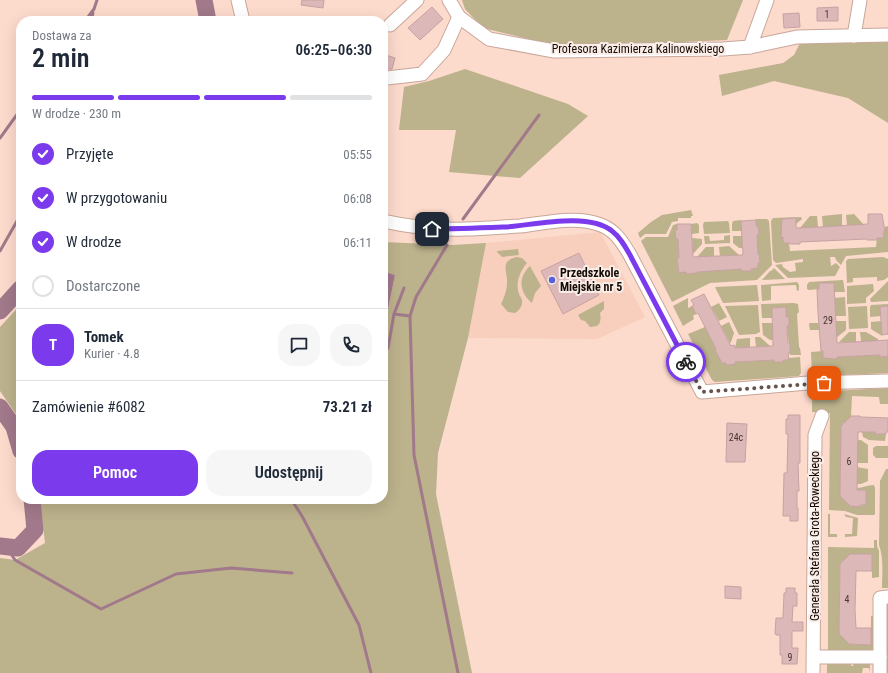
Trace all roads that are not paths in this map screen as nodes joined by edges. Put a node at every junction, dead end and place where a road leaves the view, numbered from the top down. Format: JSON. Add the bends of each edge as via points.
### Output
{"nodes":[{"id":1,"x":417,"y":0,"type":"edge"},
{"id":2,"x":449,"y":0,"type":"edge"},
{"id":3,"x":767,"y":0,"type":"edge"},
{"id":4,"x":860,"y":0,"type":"edge"},
{"id":5,"x":459,"y":17,"type":"junction"},
{"id":6,"x":390,"y":25,"type":"dead end"},
{"id":7,"x":854,"y":36,"type":"junction"},
{"id":8,"x":888,"y":36,"type":"edge"},
{"id":9,"x":750,"y":47,"type":"junction"},
{"id":10,"x":388,"y":78,"type":"edge"},
{"id":11,"x":388,"y":222,"type":"edge"},
{"id":12,"x":888,"y":381,"type":"edge"},
{"id":13,"x":822,"y":416,"type":"dead end"},
{"id":14,"x":888,"y":597,"type":"edge"},
{"id":15,"x":814,"y":657,"type":"junction"},
{"id":16,"x":880,"y":657,"type":"junction"},
{"id":17,"x":813,"y":673,"type":"edge"},
{"id":18,"x":880,"y":673,"type":"edge"}],
"edges":[{"from":1,"to":6,"type":"street"},
{"from":2,"to":5,"type":"street","name":"Profesora Kazimierza Kalinowskiego"},
{"from":3,"to":9,"type":"street"},
{"from":4,"to":7,"type":"street"},
{"from":5,"to":9,"type":"street","name":"Profesora Kazimierza Kalinowskiego","via":[[489,39],[554,51]]},
{"from":5,"to":10,"type":"street","via":[[444,50],[422,74]]},
{"from":7,"to":8,"type":"street","name":"Profesora Kazimierza Kalinowskiego"},
{"from":7,"to":9,"type":"street","name":"Profesora Kazimierza Kalinowskiego","via":[[797,37]]},
{"from":11,"to":12,"type":"street","via":[[432,229],[465,229],[578,221],[611,230],[621,240],[702,392]]},
{"from":13,"to":15,"type":"street","name":"Generała Stefana Grota-Roweckiego","via":[[815,436]]},
{"from":14,"to":16,"type":"street","via":[[880,598]]},
{"from":15,"to":16,"type":"street"},
{"from":15,"to":17,"type":"street","name":"Generała Stefana Grota-Roweckiego"},
{"from":16,"to":18,"type":"street"}]}
